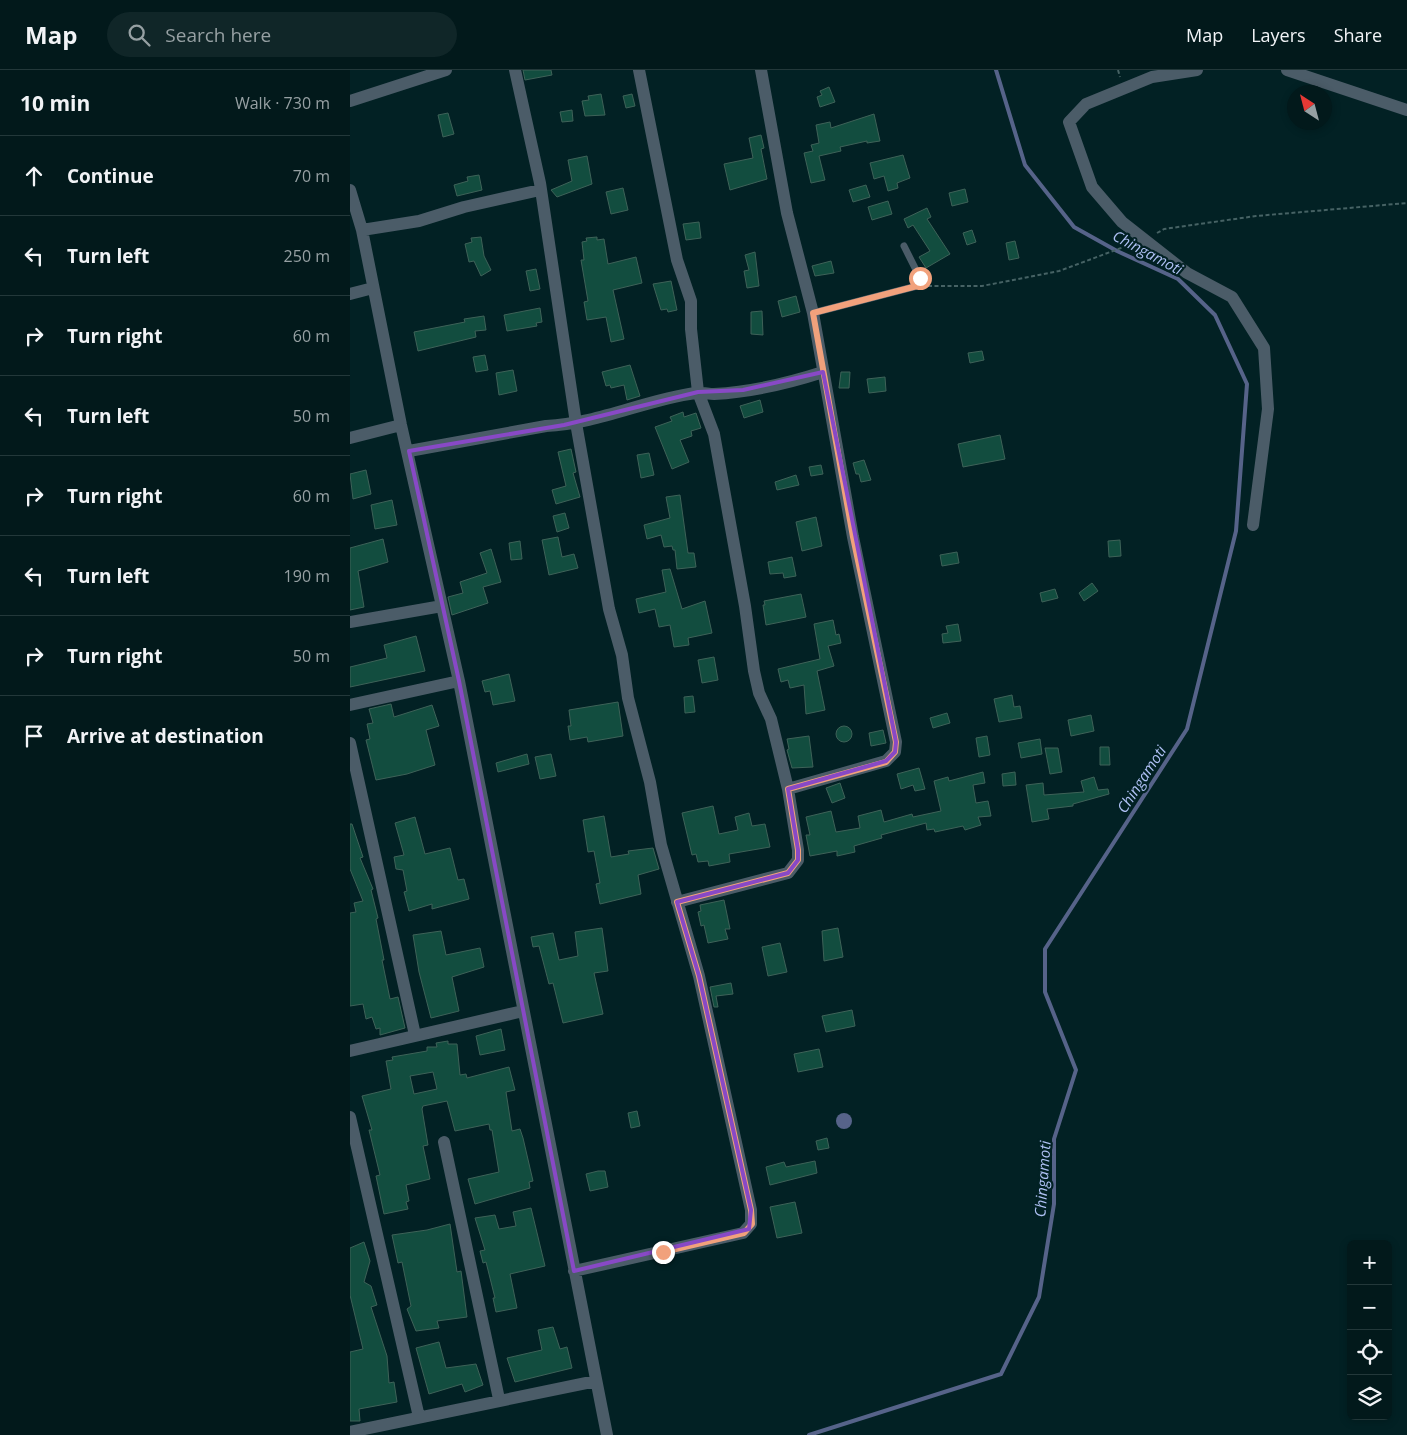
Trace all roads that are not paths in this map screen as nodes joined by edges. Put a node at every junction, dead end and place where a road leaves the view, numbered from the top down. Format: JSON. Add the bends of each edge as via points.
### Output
{"nodes":[{"id":1,"x":446,"y":70,"type":"edge"},
{"id":2,"x":515,"y":70,"type":"edge"},
{"id":3,"x":639,"y":70,"type":"edge"},
{"id":4,"x":761,"y":70,"type":"edge"},
{"id":5,"x":1197,"y":70,"type":"edge"},
{"id":6,"x":1287,"y":70,"type":"edge"},
{"id":7,"x":350,"y":101,"type":"edge"},
{"id":8,"x":1407,"y":110,"type":"edge"},
{"id":9,"x":350,"y":190,"type":"edge"},
{"id":10,"x":540,"y":190,"type":"junction"},
{"id":11,"x":362,"y":230,"type":"junction"},
{"id":12,"x":904,"y":246,"type":"dead end"},
{"id":13,"x":373,"y":288,"type":"junction"},
{"id":14,"x":350,"y":294,"type":"edge"},
{"id":15,"x":813,"y":313,"type":"junction"},
{"id":16,"x":823,"y":372,"type":"junction"},
{"id":17,"x":698,"y":392,"type":"junction"},
{"id":18,"x":576,"y":422,"type":"junction"},
{"id":19,"x":402,"y":425,"type":"junction"},
{"id":20,"x":350,"y":438,"type":"edge"},
{"id":21,"x":409,"y":451,"type":"junction"},
{"id":22,"x":1253,"y":525,"type":"dead end"},
{"id":23,"x":442,"y":606,"type":"junction"},
{"id":24,"x":350,"y":622,"type":"edge"},
{"id":25,"x":459,"y":680,"type":"junction"},
{"id":26,"x":350,"y":705,"type":"edge"},
{"id":27,"x":350,"y":743,"type":"edge"},
{"id":28,"x":788,"y":789,"type":"junction"},
{"id":29,"x":677,"y":902,"type":"junction"},
{"id":30,"x":523,"y":1011,"type":"junction"},
{"id":31,"x":415,"y":1036,"type":"junction"},
{"id":32,"x":350,"y":1051,"type":"edge"},
{"id":33,"x":350,"y":1117,"type":"edge"},
{"id":34,"x":444,"y":1142,"type":"dead end"},
{"id":35,"x":574,"y":1271,"type":"junction"},
{"id":36,"x":596,"y":1381,"type":"junction"},
{"id":37,"x":499,"y":1399,"type":"junction"},
{"id":38,"x":419,"y":1417,"type":"junction"},
{"id":39,"x":350,"y":1432,"type":"edge"},
{"id":40,"x":607,"y":1435,"type":"edge"}],
"edges":[{"from":1,"to":7,"type":"street"},
{"from":2,"to":10,"type":"street"},
{"from":3,"to":17,"type":"street","via":[[677,260],[691,301]]},
{"from":4,"to":15,"type":"street","via":[[786,213]]},
{"from":5,"to":22,"type":"street","via":[[1152,77],[1086,104],[1069,122],[1092,187],[1122,222],[1187,273],[1232,297],[1264,348],[1268,409]]},
{"from":6,"to":8,"type":"street"},
{"from":9,"to":11,"type":"street"},
{"from":10,"to":11,"type":"street","via":[[418,220]]},
{"from":10,"to":18,"type":"street"},
{"from":11,"to":13,"type":"street"},
{"from":12,"to":15,"type":"lane","via":[[920,278],[917,286]]},
{"from":13,"to":14,"type":"street"},
{"from":13,"to":19,"type":"street"},
{"from":15,"to":16,"type":"street"},
{"from":16,"to":17,"type":"street","via":[[743,390],[713,394]]},
{"from":16,"to":28,"type":"street","via":[[853,537],[896,742],[895,752],[886,762]]},
{"from":17,"to":18,"type":"street"},
{"from":17,"to":28,"type":"street","via":[[714,434],[754,672],[759,694],[772,719]]},
{"from":18,"to":21,"type":"street"},
{"from":18,"to":29,"type":"street","via":[[609,609],[650,782],[661,845]]},
{"from":19,"to":20,"type":"street"},
{"from":19,"to":21,"type":"street"},
{"from":21,"to":23,"type":"street"},
{"from":23,"to":24,"type":"street"},
{"from":23,"to":25,"type":"street"},
{"from":25,"to":26,"type":"street"},
{"from":25,"to":30,"type":"street"},
{"from":27,"to":31,"type":"street"},
{"from":28,"to":29,"type":"street","via":[[798,850],[794,867],[788,873]]},
{"from":29,"to":35,"type":"street","via":[[699,976],[752,1224],[744,1233]]},
{"from":30,"to":31,"type":"street"},
{"from":30,"to":35,"type":"street"},
{"from":31,"to":32,"type":"street"},
{"from":33,"to":38,"type":"street"},
{"from":34,"to":37,"type":"street"},
{"from":35,"to":36,"type":"street"},
{"from":36,"to":37,"type":"street"},
{"from":36,"to":40,"type":"street"},
{"from":37,"to":38,"type":"street"},
{"from":38,"to":39,"type":"street"}]}
